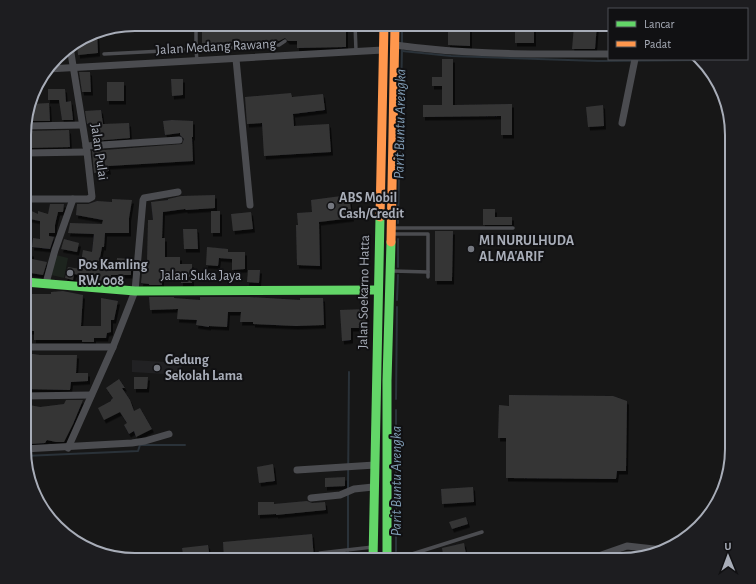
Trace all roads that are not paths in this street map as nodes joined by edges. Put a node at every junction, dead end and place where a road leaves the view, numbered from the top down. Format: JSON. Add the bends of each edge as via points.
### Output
{"nodes":[{"id":1,"x":196,"y":31,"type":"edge"},
{"id":2,"x":355,"y":31,"type":"edge"},
{"id":3,"x":384,"y":31,"type":"edge"},
{"id":4,"x":395,"y":31,"type":"edge"},
{"id":5,"x":285,"y":41,"type":"dead end"},
{"id":6,"x":396,"y":45,"type":"junction"},
{"id":7,"x":196,"y":49,"type":"junction"},
{"id":8,"x":383,"y":50,"type":"junction"},
{"id":9,"x":356,"y":51,"type":"junction"},
{"id":10,"x":71,"y":54,"type":"edge"},
{"id":11,"x":104,"y":54,"type":"dead end"},
{"id":12,"x":608,"y":54,"type":"edge"},
{"id":13,"x":236,"y":59,"type":"junction"},
{"id":14,"x":197,"y":61,"type":"junction"},
{"id":15,"x":634,"y":61,"type":"edge"},
{"id":16,"x":74,"y":68,"type":"junction"},
{"id":17,"x":56,"y":69,"type":"edge"},
{"id":18,"x":622,"y":123,"type":"dead end"},
{"id":19,"x":82,"y":125,"type":"junction"},
{"id":20,"x":32,"y":126,"type":"edge"},
{"id":21,"x":180,"y":140,"type":"dead end"},
{"id":22,"x":87,"y":149,"type":"junction"},
{"id":23,"x":31,"y":153,"type":"edge"},
{"id":24,"x":178,"y":192,"type":"dead end"},
{"id":25,"x":31,"y":199,"type":"edge"},
{"id":26,"x":73,"y":199,"type":"junction"},
{"id":27,"x":250,"y":205,"type":"dead end"},
{"id":28,"x":514,"y":228,"type":"dead end"},
{"id":29,"x":391,"y":231,"type":"junction"},
{"id":30,"x":391,"y":271,"type":"junction"},
{"id":31,"x":428,"y":272,"type":"junction"},
{"id":32,"x":428,"y":277,"type":"dead end"},
{"id":33,"x":31,"y":282,"type":"edge"},
{"id":34,"x":46,"y":283,"type":"junction"},
{"id":35,"x":378,"y":290,"type":"junction"},
{"id":36,"x":135,"y":291,"type":"junction"},
{"id":37,"x":31,"y":347,"type":"edge"},
{"id":38,"x":114,"y":347,"type":"junction"},
{"id":39,"x":376,"y":381,"type":"junction"},
{"id":40,"x":387,"y":381,"type":"junction"},
{"id":41,"x":91,"y":395,"type":"junction"},
{"id":42,"x":31,"y":396,"type":"edge"},
{"id":43,"x":169,"y":434,"type":"dead end"},
{"id":44,"x":68,"y":448,"type":"junction"},
{"id":45,"x":31,"y":449,"type":"edge"},
{"id":46,"x":375,"y":465,"type":"junction"},
{"id":47,"x":297,"y":470,"type":"dead end"},
{"id":48,"x":373,"y":487,"type":"junction"},
{"id":49,"x":311,"y":498,"type":"dead end"},
{"id":50,"x":482,"y":532,"type":"dead end"},
{"id":51,"x":374,"y":547,"type":"junction"},
{"id":52,"x":650,"y":549,"type":"edge"},
{"id":53,"x":320,"y":553,"type":"dead end"},
{"id":54,"x":374,"y":553,"type":"edge"},
{"id":55,"x":387,"y":553,"type":"edge"},
{"id":56,"x":415,"y":553,"type":"edge"},
{"id":57,"x":607,"y":553,"type":"edge"}],
"edges":[{"from":1,"to":7,"type":"lane"},
{"from":2,"to":9,"type":"lane"},
{"from":3,"to":8,"type":"main road","name":"Jalan Soekarno Hatta"},
{"from":4,"to":6,"type":"main road","name":"Jalan Soekarno Hatta"},
{"from":5,"to":7,"type":"lane","via":[[279,45]]},
{"from":6,"to":12,"type":"street","via":[[466,52]]},
{"from":6,"to":29,"type":"main road","name":"Jalan Soekarno Hatta"},
{"from":7,"to":11,"type":"lane"},
{"from":7,"to":14,"type":"lane"},
{"from":8,"to":9,"type":"street","name":"Jalan Medang Rawang"},
{"from":8,"to":35,"type":"main road","name":"Jalan Soekarno Hatta"},
{"from":9,"to":13,"type":"street","name":"Jalan Medang Rawang"},
{"from":10,"to":16,"type":"street","name":"Jalan Pulai"},
{"from":13,"to":14,"type":"street","name":"Jalan Medang Rawang"},
{"from":13,"to":27,"type":"street"},
{"from":14,"to":16,"type":"street","name":"Jalan Medang Rawang"},
{"from":15,"to":18,"type":"street"},
{"from":16,"to":17,"type":"street","name":"Jalan Medang Rawang"},
{"from":16,"to":19,"type":"street","name":"Jalan Pulai"},
{"from":19,"to":20,"type":"street"},
{"from":19,"to":22,"type":"street","name":"Jalan Pulai"},
{"from":21,"to":22,"type":"street"},
{"from":22,"to":23,"type":"street"},
{"from":22,"to":26,"type":"street","name":"Jalan Pulai","via":[[92,197]]},
{"from":24,"to":36,"type":"street","via":[[143,200]]},
{"from":25,"to":26,"type":"street","name":"Jalan Pulai"},
{"from":26,"to":34,"type":"street"},
{"from":28,"to":29,"type":"lane"},
{"from":29,"to":30,"type":"main road","name":"Jalan Soekarno Hatta"},
{"from":29,"to":31,"type":"lane","via":[[428,234]]},
{"from":30,"to":31,"type":"lane"},
{"from":30,"to":40,"type":"main road","name":"Jalan Soekarno Hatta"},
{"from":31,"to":32,"type":"lane"},
{"from":33,"to":34,"type":"main road","name":"Jalan Suka Jaya"},
{"from":34,"to":36,"type":"main road","name":"Jalan Suka Jaya"},
{"from":35,"to":36,"type":"main road","name":"Jalan Suka Jaya"},
{"from":35,"to":39,"type":"main road","name":"Jalan Soekarno Hatta"},
{"from":36,"to":38,"type":"street"},
{"from":37,"to":38,"type":"street"},
{"from":38,"to":41,"type":"street"},
{"from":39,"to":40,"type":"main road"},
{"from":39,"to":46,"type":"main road","name":"Jalan Soekarno Hatta"},
{"from":40,"to":55,"type":"main road","name":"Jalan Soekarno Hatta"},
{"from":41,"to":42,"type":"street"},
{"from":41,"to":44,"type":"street"},
{"from":43,"to":44,"type":"street","via":[[132,443]]},
{"from":44,"to":45,"type":"street"},
{"from":46,"to":47,"type":"street"},
{"from":46,"to":48,"type":"main road","name":"Jalan Soekarno Hatta"},
{"from":48,"to":49,"type":"street","via":[[354,489],[340,495]]},
{"from":48,"to":51,"type":"main road","name":"Jalan Soekarno Hatta"},
{"from":50,"to":56,"type":"lane"},
{"from":51,"to":53,"type":"lane"},
{"from":51,"to":54,"type":"main road","name":"Jalan Soekarno Hatta"},
{"from":52,"to":57,"type":"street","via":[[627,546]]}]}
